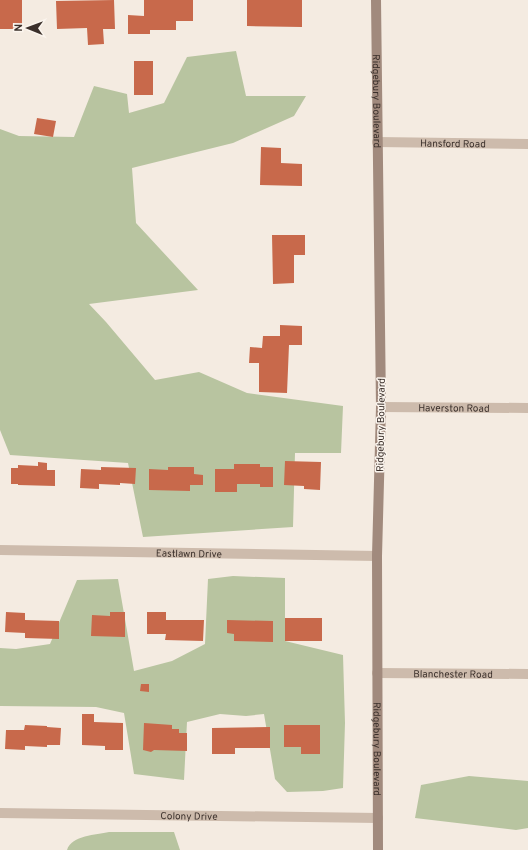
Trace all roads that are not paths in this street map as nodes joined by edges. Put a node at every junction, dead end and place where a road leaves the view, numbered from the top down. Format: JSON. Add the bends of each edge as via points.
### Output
{"nodes":[{"id":1,"x":376,"y":0,"type":"edge"},
{"id":2,"x":377,"y":142,"type":"junction"},
{"id":3,"x":528,"y":144,"type":"edge"},
{"id":4,"x":381,"y":407,"type":"junction"},
{"id":5,"x":528,"y":408,"type":"edge"},
{"id":6,"x":0,"y":550,"type":"edge"},
{"id":7,"x":377,"y":556,"type":"junction"},
{"id":8,"x":377,"y":673,"type":"junction"},
{"id":9,"x":528,"y":674,"type":"edge"},
{"id":10,"x":0,"y":813,"type":"edge"},
{"id":11,"x":378,"y":818,"type":"junction"},
{"id":12,"x":378,"y":850,"type":"edge"}],
"edges":[{"from":1,"to":2,"type":"street","name":"Ridgebury Boulevard"},
{"from":2,"to":3,"type":"street","name":"Hansford Road"},
{"from":2,"to":4,"type":"street","name":"Ridgebury Boulevard"},
{"from":4,"to":5,"type":"street","name":"Haverston Road"},
{"from":4,"to":7,"type":"street","name":"Ridgebury Boulevard"},
{"from":6,"to":7,"type":"street","name":"Eastlawn Drive"},
{"from":7,"to":8,"type":"street","name":"Ridgebury Boulevard"},
{"from":8,"to":9,"type":"street","name":"Blanchester Road"},
{"from":8,"to":11,"type":"street","name":"Ridgebury Boulevard"},
{"from":10,"to":11,"type":"street","name":"Colony Drive"},
{"from":11,"to":12,"type":"street","name":"Ridgebury Boulevard"}]}
